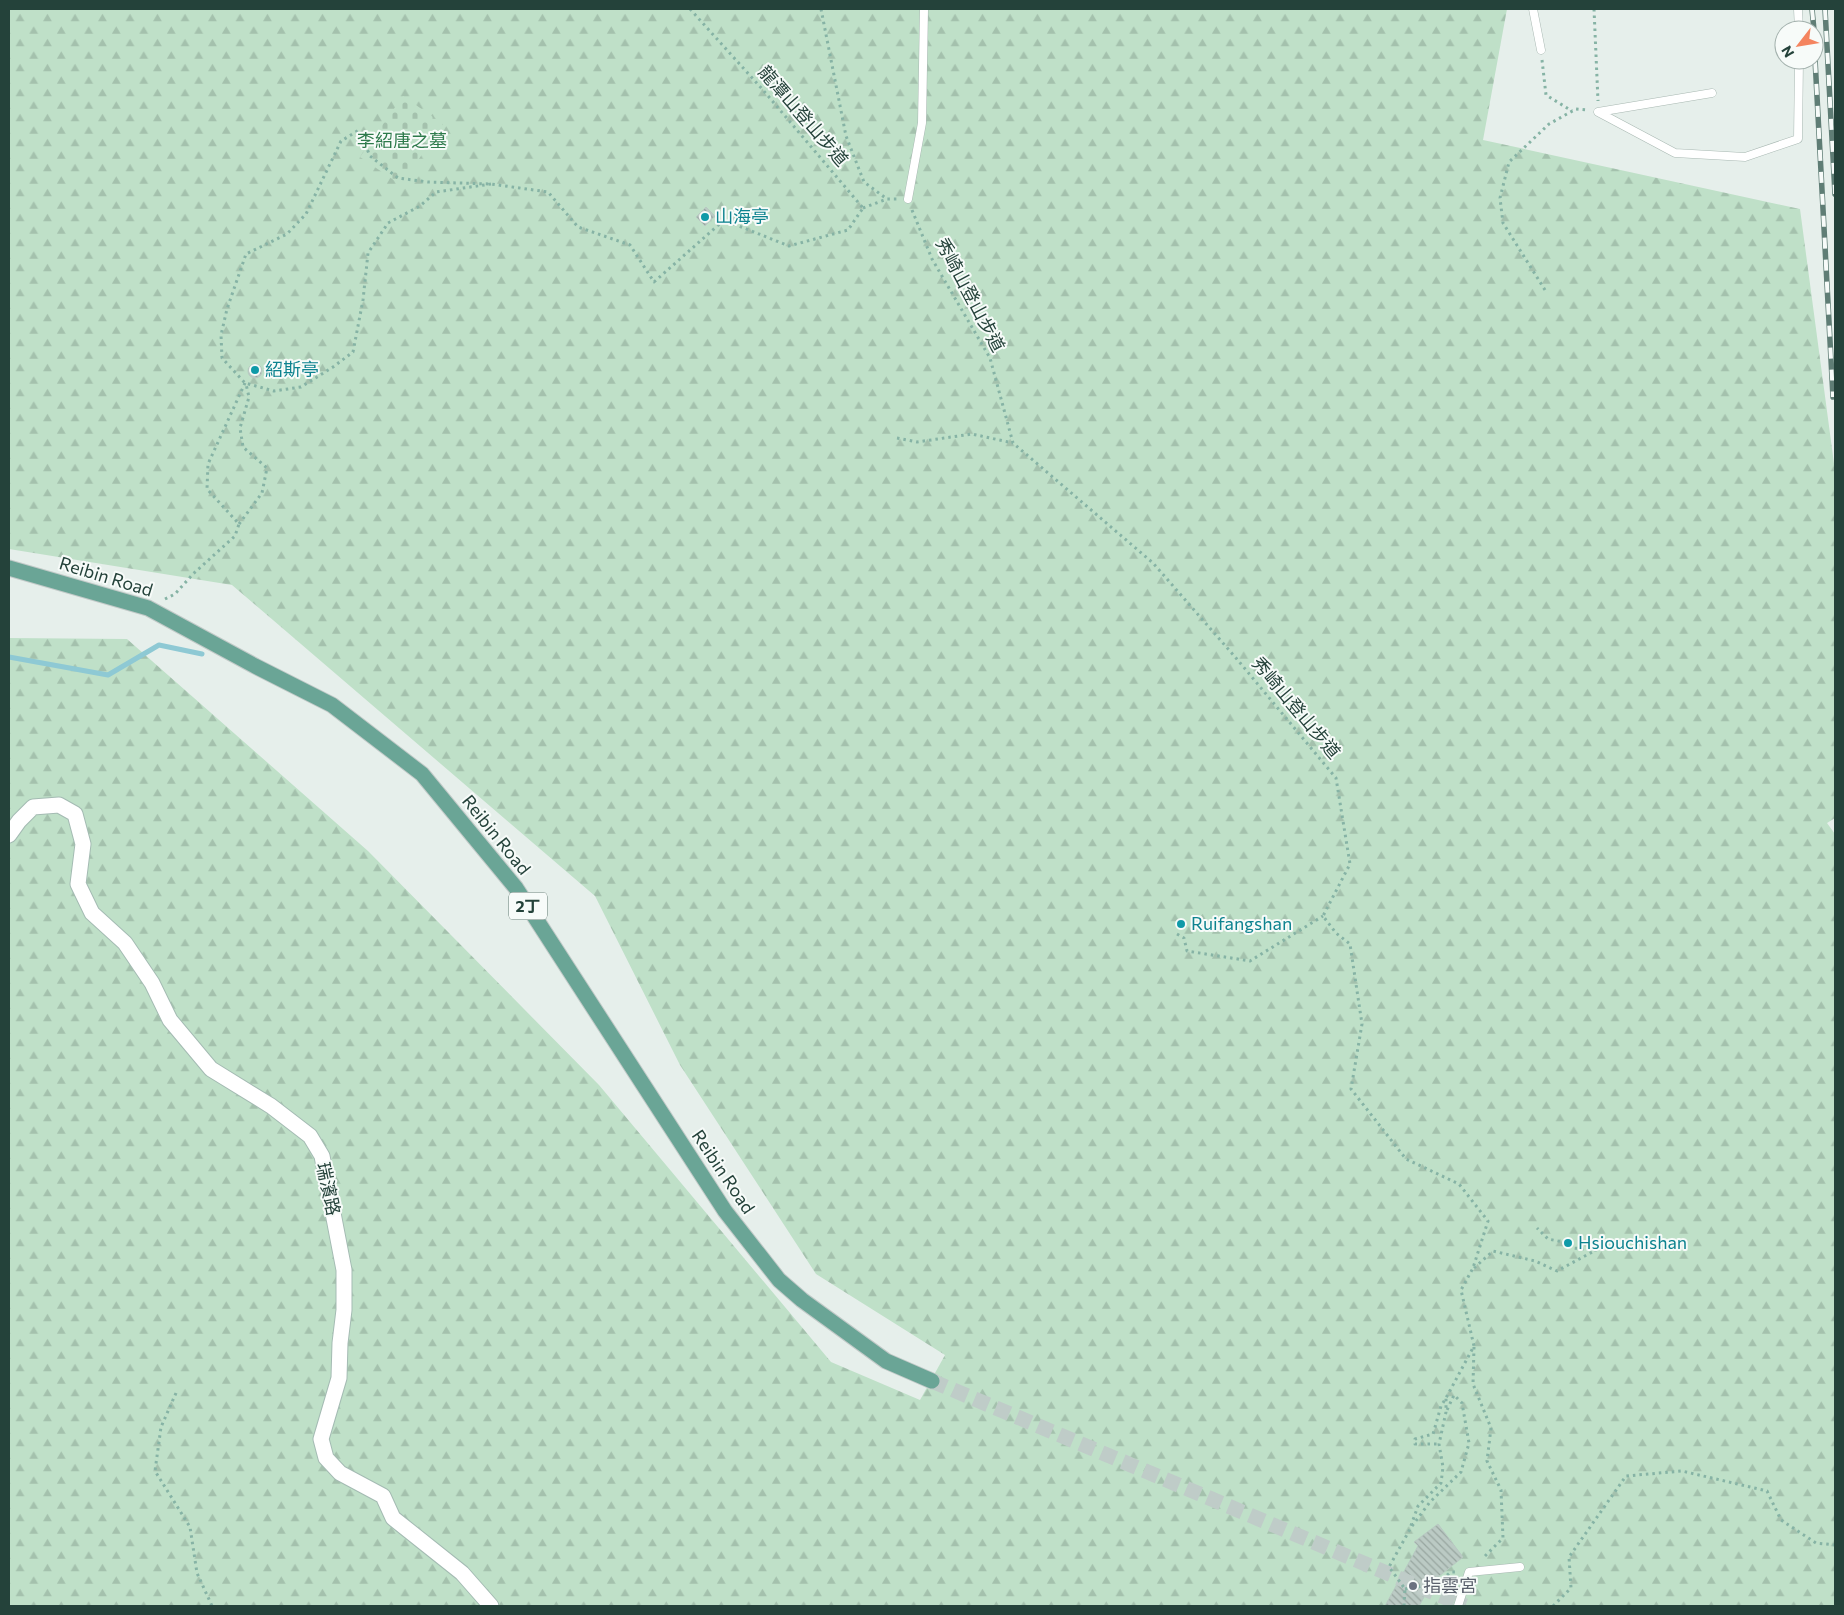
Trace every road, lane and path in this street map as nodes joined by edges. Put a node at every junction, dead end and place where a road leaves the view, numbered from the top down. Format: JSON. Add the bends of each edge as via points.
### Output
{"nodes":[{"id":1,"x":690,"y":9,"type":"edge"},
{"id":2,"x":821,"y":9,"type":"edge"},
{"id":3,"x":924,"y":9,"type":"edge"},
{"id":4,"x":1533,"y":9,"type":"edge"},
{"id":5,"x":1594,"y":9,"type":"edge"},
{"id":6,"x":1541,"y":50,"type":"joint"},
{"id":7,"x":1799,"y":70,"type":"edge"},
{"id":8,"x":1712,"y":93,"type":"dead end"},
{"id":9,"x":1572,"y":111,"type":"junction"},
{"id":10,"x":1598,"y":112,"type":"junction"},
{"id":11,"x":491,"y":184,"type":"junction"},
{"id":12,"x":887,"y":199,"type":"junction"},
{"id":13,"x":908,"y":199,"type":"junction"},
{"id":14,"x":863,"y":208,"type":"junction"},
{"id":15,"x":715,"y":216,"type":"dead end"},
{"id":16,"x":724,"y":220,"type":"junction"},
{"id":17,"x":1546,"y":290,"type":"dead end"},
{"id":18,"x":246,"y":383,"type":"junction"},
{"id":19,"x":897,"y":438,"type":"dead end"},
{"id":20,"x":1013,"y":443,"type":"junction"},
{"id":21,"x":239,"y":524,"type":"junction"},
{"id":22,"x":9,"y":568,"type":"edge"},
{"id":23,"x":148,"y":608,"type":"junction"},
{"id":24,"x":9,"y":835,"type":"edge"},
{"id":25,"x":1323,"y":916,"type":"junction"},
{"id":26,"x":1177,"y":934,"type":"dead end"},
{"id":27,"x":1537,"y":1228,"type":"dead end"},
{"id":28,"x":1473,"y":1268,"type":"junction"},
{"id":29,"x":1474,"y":1346,"type":"junction"},
{"id":30,"x":932,"y":1381,"type":"tunnel mouth"},
{"id":31,"x":176,"y":1393,"type":"dead end"},
{"id":32,"x":1446,"y":1398,"type":"junction"},
{"id":33,"x":1446,"y":1412,"type":"junction"},
{"id":34,"x":1439,"y":1444,"type":"junction"},
{"id":35,"x":1409,"y":1530,"type":"junction"},
{"id":36,"x":1835,"y":1545,"type":"edge"},
{"id":37,"x":1520,"y":1567,"type":"dead end"},
{"id":38,"x":1469,"y":1572,"type":"junction"},
{"id":39,"x":1405,"y":1589,"type":"junction"},
{"id":40,"x":212,"y":1606,"type":"edge"},
{"id":41,"x":491,"y":1606,"type":"edge"},
{"id":42,"x":1404,"y":1606,"type":"edge"},
{"id":43,"x":1458,"y":1606,"type":"edge"},
{"id":44,"x":1553,"y":1606,"type":"edge"}],
"edges":[{"from":1,"to":14,"type":"path","name":"龍潭山登山步道"},
{"from":2,"to":12,"type":"path","via":[[846,136],[864,182]]},
{"from":3,"to":13,"type":"lane","via":[[922,122]]},
{"from":4,"to":6,"type":"lane"},
{"from":5,"to":10,"type":"path"},
{"from":6,"to":9,"type":"path","via":[[1546,95]]},
{"from":7,"to":10,"type":"lane","via":[[1798,140],[1745,157],[1675,153]]},
{"from":8,"to":10,"type":"lane"},
{"from":9,"to":10,"type":"path"},
{"from":9,"to":17,"type":"path","via":[[1549,124],[1509,162],[1500,198],[1503,223]]},
{"from":11,"to":16,"type":"path","via":[[548,192],[578,227],[630,245],[654,282]]},
{"from":11,"to":18,"type":"path","via":[[436,192],[420,206],[388,223],[368,253],[353,352],[301,387],[274,391]]},
{"from":11,"to":18,"type":"path","via":[[398,178],[370,156],[359,130],[341,141],[306,214],[287,234],[246,254],[221,336],[222,358]]},
{"from":12,"to":13,"type":"path"},
{"from":12,"to":14,"type":"path"},
{"from":13,"to":20,"type":"path","name":"秀崎山登山步道","via":[[932,259],[990,358]]},
{"from":14,"to":16,"type":"path","via":[[848,230],[789,246]]},
{"from":15,"to":16,"type":"path"},
{"from":18,"to":21,"type":"path","via":[[249,398],[240,428],[244,447],[267,468],[262,493]]},
{"from":18,"to":21,"type":"path","via":[[208,464],[207,489]]},
{"from":19,"to":20,"type":"path","via":[[917,442],[972,434]]},
{"from":20,"to":25,"type":"path","name":"秀崎山登山步道","via":[[1154,563],[1336,778],[1350,864]]},
{"from":21,"to":23,"type":"path","via":[[235,536],[175,594]]},
{"from":22,"to":23,"type":"main road","name":"Reibin Road","number":"2丁"},
{"from":23,"to":30,"type":"main road","name":"Reibin Road","number":"2丁","via":[[332,705],[422,774],[516,888],[725,1211],[779,1280],[886,1361]]},
{"from":24,"to":41,"type":"street","name":"瑞濱路","via":[[33,807],[59,805],[75,814],[83,844],[78,884],[92,913],[125,943],[152,983],[170,1020],[211,1069],[271,1106],[310,1136],[322,1156],[344,1270],[339,1378],[321,1439],[326,1458],[340,1473],[383,1496],[393,1518],[462,1573]]},
{"from":25,"to":26,"type":"path","via":[[1250,961],[1187,952],[1184,938]]},
{"from":25,"to":28,"type":"path","via":[[1336,934],[1350,944],[1353,960],[1362,1024],[1352,1089],[1406,1159],[1459,1184],[1488,1221]]},
{"from":27,"to":28,"type":"path","via":[[1548,1239],[1568,1243],[1573,1248],[1596,1250],[1557,1271],[1535,1261],[1493,1251]]},
{"from":28,"to":29,"type":"path","via":[[1461,1290]]},
{"from":29,"to":32,"type":"path"},
{"from":29,"to":38,"type":"path","via":[[1473,1384],[1491,1428],[1487,1461],[1501,1490],[1503,1538]]},
{"from":31,"to":40,"type":"path","via":[[161,1427],[155,1471],[190,1527],[197,1572]]},
{"from":32,"to":33,"type":"path"},
{"from":32,"to":34,"type":"path","via":[[1433,1434],[1415,1439],[1415,1444]]},
{"from":33,"to":34,"type":"path"},
{"from":33,"to":35,"type":"path","via":[[1454,1395],[1462,1403],[1468,1443],[1461,1472],[1430,1502]]},
{"from":34,"to":35,"type":"path","via":[[1443,1467],[1441,1483],[1418,1506]]},
{"from":35,"to":39,"type":"path","via":[[1389,1567]]},
{"from":36,"to":44,"type":"path","via":[[1816,1544],[1781,1520],[1767,1491],[1682,1471],[1626,1476],[1569,1557],[1571,1588]]},
{"from":37,"to":38,"type":"lane"},
{"from":38,"to":39,"type":"path","via":[[1451,1572],[1436,1584]]},
{"from":38,"to":43,"type":"lane"},
{"from":39,"to":42,"type":"path"}]}
